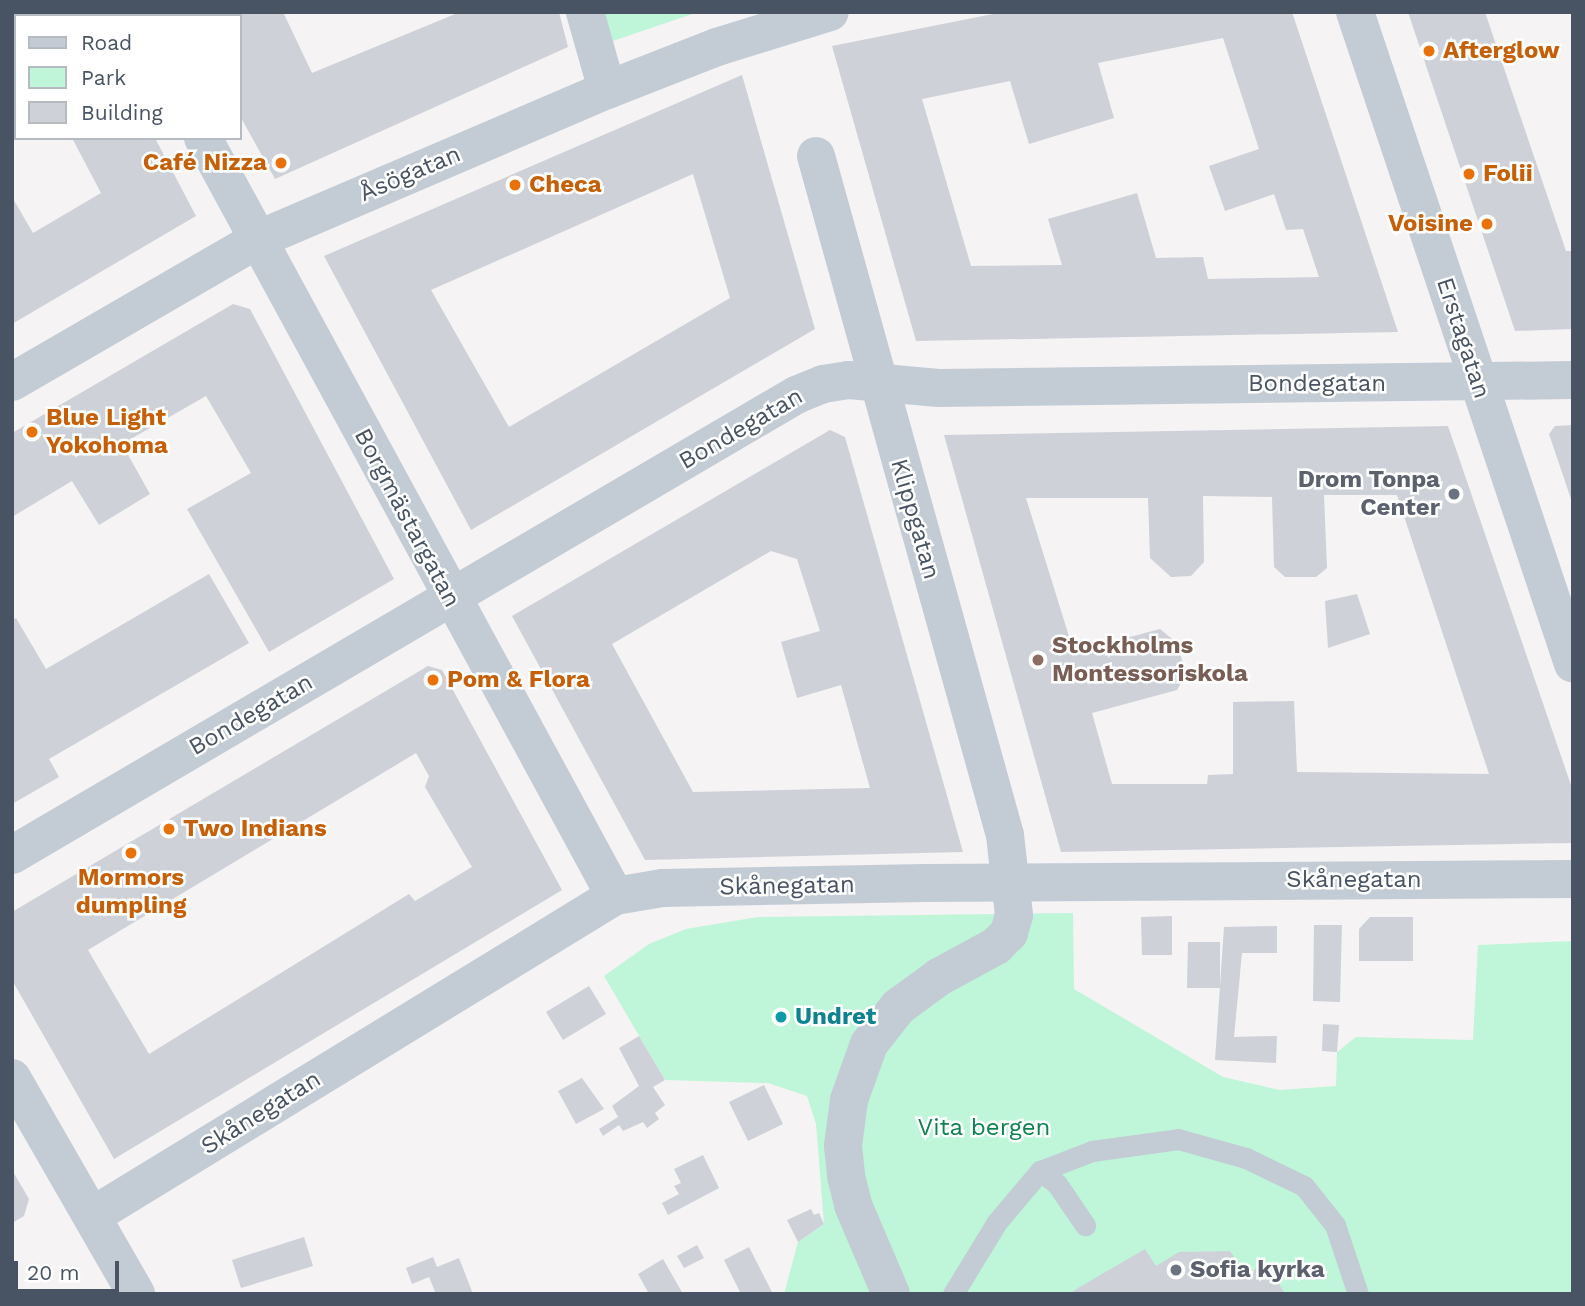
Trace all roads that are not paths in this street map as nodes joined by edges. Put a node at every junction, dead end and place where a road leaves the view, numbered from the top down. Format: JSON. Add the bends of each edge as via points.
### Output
{"nodes":[{"id":1,"x":585,"y":12,"type":"edge"},
{"id":2,"x":830,"y":12,"type":"edge"},
{"id":3,"x":1355,"y":12,"type":"edge"},
{"id":4,"x":607,"y":90,"type":"junction"},
{"id":5,"x":204,"y":140,"type":"edge"},
{"id":6,"x":816,"y":156,"type":"dead end"},
{"id":7,"x":257,"y":240,"type":"junction"},
{"id":8,"x":1573,"y":380,"type":"edge"},
{"id":9,"x":12,"y":382,"type":"edge"},
{"id":10,"x":876,"y":382,"type":"junction"},
{"id":11,"x":1477,"y":382,"type":"junction"},
{"id":12,"x":450,"y":599,"type":"junction"},
{"id":13,"x":1573,"y":664,"type":"edge"},
{"id":14,"x":12,"y":855,"type":"edge"},
{"id":15,"x":1573,"y":879,"type":"edge"},
{"id":16,"x":1011,"y":881,"type":"junction"},
{"id":17,"x":615,"y":896,"type":"junction"},
{"id":18,"x":12,"y":1078,"type":"edge"},
{"id":19,"x":1040,"y":1171,"type":"junction"},
{"id":20,"x":92,"y":1216,"type":"junction"},
{"id":21,"x":1085,"y":1225,"type":"dead end"},
{"id":22,"x":135,"y":1294,"type":"edge"},
{"id":23,"x":891,"y":1294,"type":"edge"},
{"id":24,"x":953,"y":1294,"type":"edge"},
{"id":25,"x":1358,"y":1294,"type":"edge"}],
"edges":[{"from":1,"to":4,"type":"street"},
{"from":2,"to":4,"type":"street","name":"Åsögatan","via":[[717,47]]},
{"from":3,"to":11,"type":"street","name":"Erstagatan"},
{"from":4,"to":7,"type":"street","name":"Åsögatan"},
{"from":5,"to":7,"type":"street","name":"Borgmästargatan"},
{"from":6,"to":10,"type":"street","name":"Klippgatan"},
{"from":7,"to":9,"type":"street","name":"Åsögatan"},
{"from":7,"to":12,"type":"street","name":"Borgmästargatan"},
{"from":8,"to":11,"type":"street","name":"Bondegatan"},
{"from":10,"to":11,"type":"street","name":"Bondegatan","via":[[939,388]]},
{"from":10,"to":12,"type":"street","name":"Bondegatan","via":[[823,384],[796,395]]},
{"from":10,"to":16,"type":"street","name":"Klippgatan","via":[[1005,835]]},
{"from":11,"to":13,"type":"street","name":"Erstagatan"},
{"from":12,"to":14,"type":"street","name":"Bondegatan"},
{"from":12,"to":17,"type":"street","name":"Borgmästargatan"},
{"from":15,"to":16,"type":"street","name":"Skånegatan"},
{"from":16,"to":17,"type":"street","name":"Skånegatan","via":[[662,888]]},
{"from":16,"to":23,"type":"street","name":"Klippgatan","via":[[1014,915],[1009,933],[996,946],[939,977],[898,1007],[869,1044],[849,1100],[843,1146],[846,1176],[857,1216]]},
{"from":17,"to":20,"type":"street","name":"Skånegatan"},
{"from":18,"to":20,"type":"street"},
{"from":19,"to":21,"type":"lane","via":[[1057,1184]]},
{"from":19,"to":24,"type":"lane","via":[[998,1222]]},
{"from":19,"to":25,"type":"lane","via":[[1092,1151],[1178,1139],[1246,1158],[1304,1186],[1335,1225]]},
{"from":20,"to":22,"type":"street"}]}
